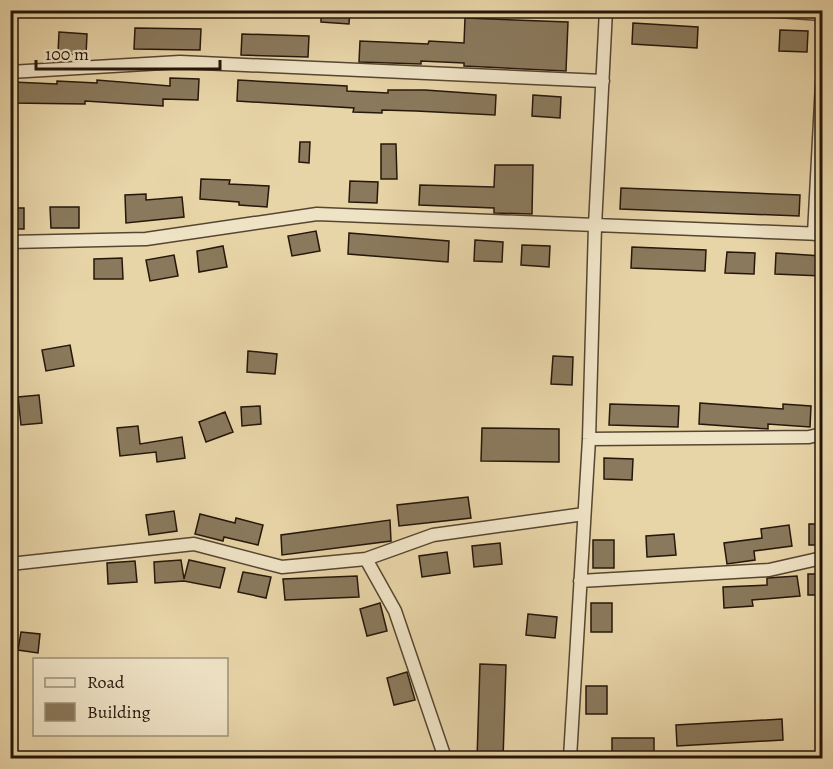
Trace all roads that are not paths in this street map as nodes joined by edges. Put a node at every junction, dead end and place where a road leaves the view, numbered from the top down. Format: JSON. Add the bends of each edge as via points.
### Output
{"nodes":[{"id":1,"x":606,"y":10,"type":"edge"},
{"id":2,"x":764,"y":10,"type":"edge"},
{"id":3,"x":822,"y":14,"type":"edge"},
{"id":4,"x":10,"y":72,"type":"edge"},
{"id":5,"x":603,"y":81,"type":"junction"},
{"id":6,"x":822,"y":83,"type":"edge"},
{"id":7,"x":595,"y":226,"type":"junction"},
{"id":8,"x":818,"y":234,"type":"edge"},
{"id":9,"x":10,"y":242,"type":"edge"},
{"id":10,"x":822,"y":434,"type":"edge"},
{"id":11,"x":589,"y":439,"type":"junction"},
{"id":12,"x":584,"y":514,"type":"junction"},
{"id":13,"x":822,"y":558,"type":"edge"},
{"id":14,"x":366,"y":559,"type":"junction"},
{"id":15,"x":10,"y":564,"type":"edge"},
{"id":16,"x":580,"y":581,"type":"junction"},
{"id":17,"x":445,"y":759,"type":"edge"},
{"id":18,"x":570,"y":759,"type":"edge"}],
"edges":[{"from":1,"to":5,"type":"street"},
{"from":2,"to":3,"type":"street"},
{"from":4,"to":5,"type":"street","via":[[180,62]]},
{"from":5,"to":7,"type":"street"},
{"from":6,"to":8,"type":"street"},
{"from":7,"to":8,"type":"street"},
{"from":7,"to":9,"type":"street","via":[[317,214],[146,239]]},
{"from":7,"to":11,"type":"street"},
{"from":10,"to":11,"type":"street"},
{"from":11,"to":12,"type":"street"},
{"from":12,"to":14,"type":"street","via":[[433,535]]},
{"from":12,"to":16,"type":"street"},
{"from":13,"to":16,"type":"street","via":[[769,570]]},
{"from":14,"to":15,"type":"street","via":[[282,567],[194,544]]},
{"from":14,"to":17,"type":"street","via":[[395,611]]},
{"from":16,"to":18,"type":"street"}]}
